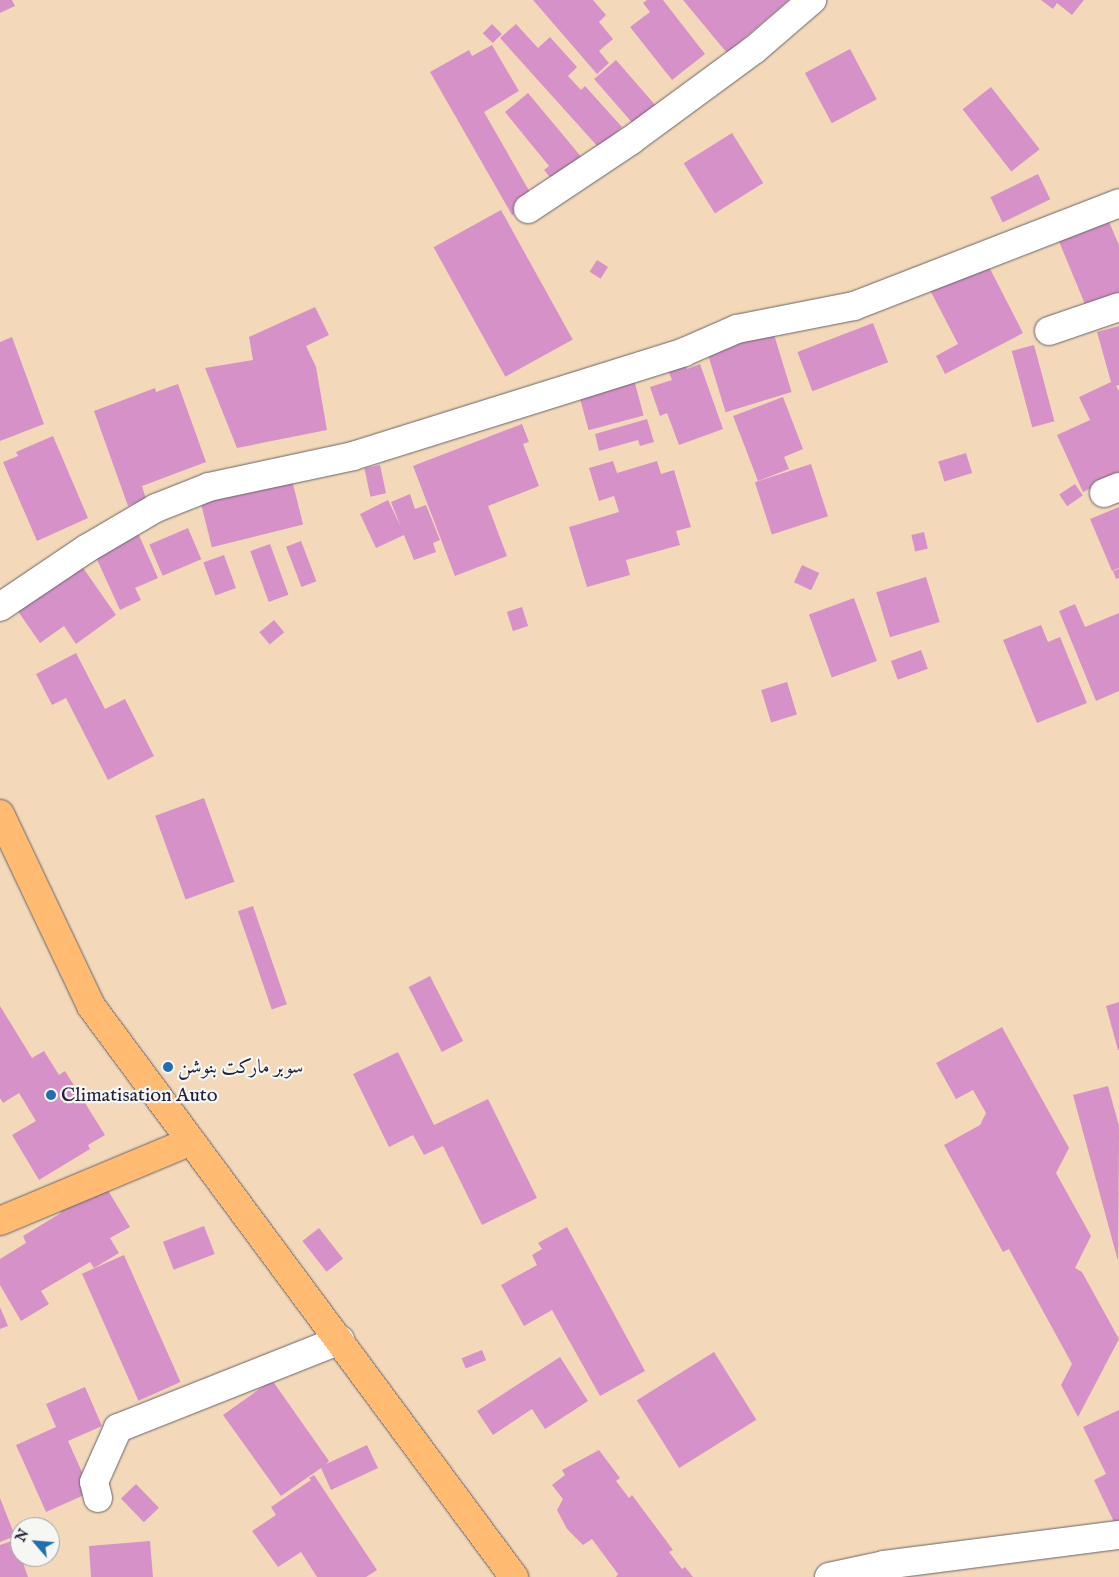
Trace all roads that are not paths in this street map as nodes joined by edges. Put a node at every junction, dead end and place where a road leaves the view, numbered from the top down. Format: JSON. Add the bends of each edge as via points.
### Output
{"nodes":[{"id":1,"x":812,"y":0,"type":"edge"},
{"id":2,"x":1119,"y":203,"type":"edge"},
{"id":3,"x":528,"y":209,"type":"dead end"},
{"id":4,"x":1119,"y":307,"type":"edge"},
{"id":5,"x":1049,"y":331,"type":"dead end"},
{"id":6,"x":0,"y":607,"type":"edge"},
{"id":7,"x":0,"y":814,"type":"edge"},
{"id":8,"x":190,"y":1142,"type":"junction"},
{"id":9,"x":0,"y":1221,"type":"edge"},
{"id":10,"x":340,"y":1340,"type":"junction"},
{"id":11,"x":98,"y":1498,"type":"dead end"},
{"id":12,"x":1119,"y":1536,"type":"edge"},
{"id":13,"x":885,"y":1571,"type":"edge"},
{"id":14,"x":514,"y":1577,"type":"edge"},
{"id":15,"x":830,"y":1577,"type":"edge"}],
"edges":[{"from":1,"to":3,"type":"street","via":[[754,50],[638,136]]},
{"from":2,"to":6,"type":"street","via":[[854,306],[737,329],[684,352],[353,456],[209,487],[148,512]]},
{"from":4,"to":5,"type":"street"},
{"from":7,"to":8,"type":"main road","via":[[91,1006]]},
{"from":8,"to":9,"type":"main road"},
{"from":8,"to":10,"type":"main road"},
{"from":10,"to":11,"type":"street","via":[[118,1428],[94,1482]]},
{"from":10,"to":14,"type":"main road"},
{"from":12,"to":13,"type":"street"},
{"from":13,"to":15,"type":"street"}]}
